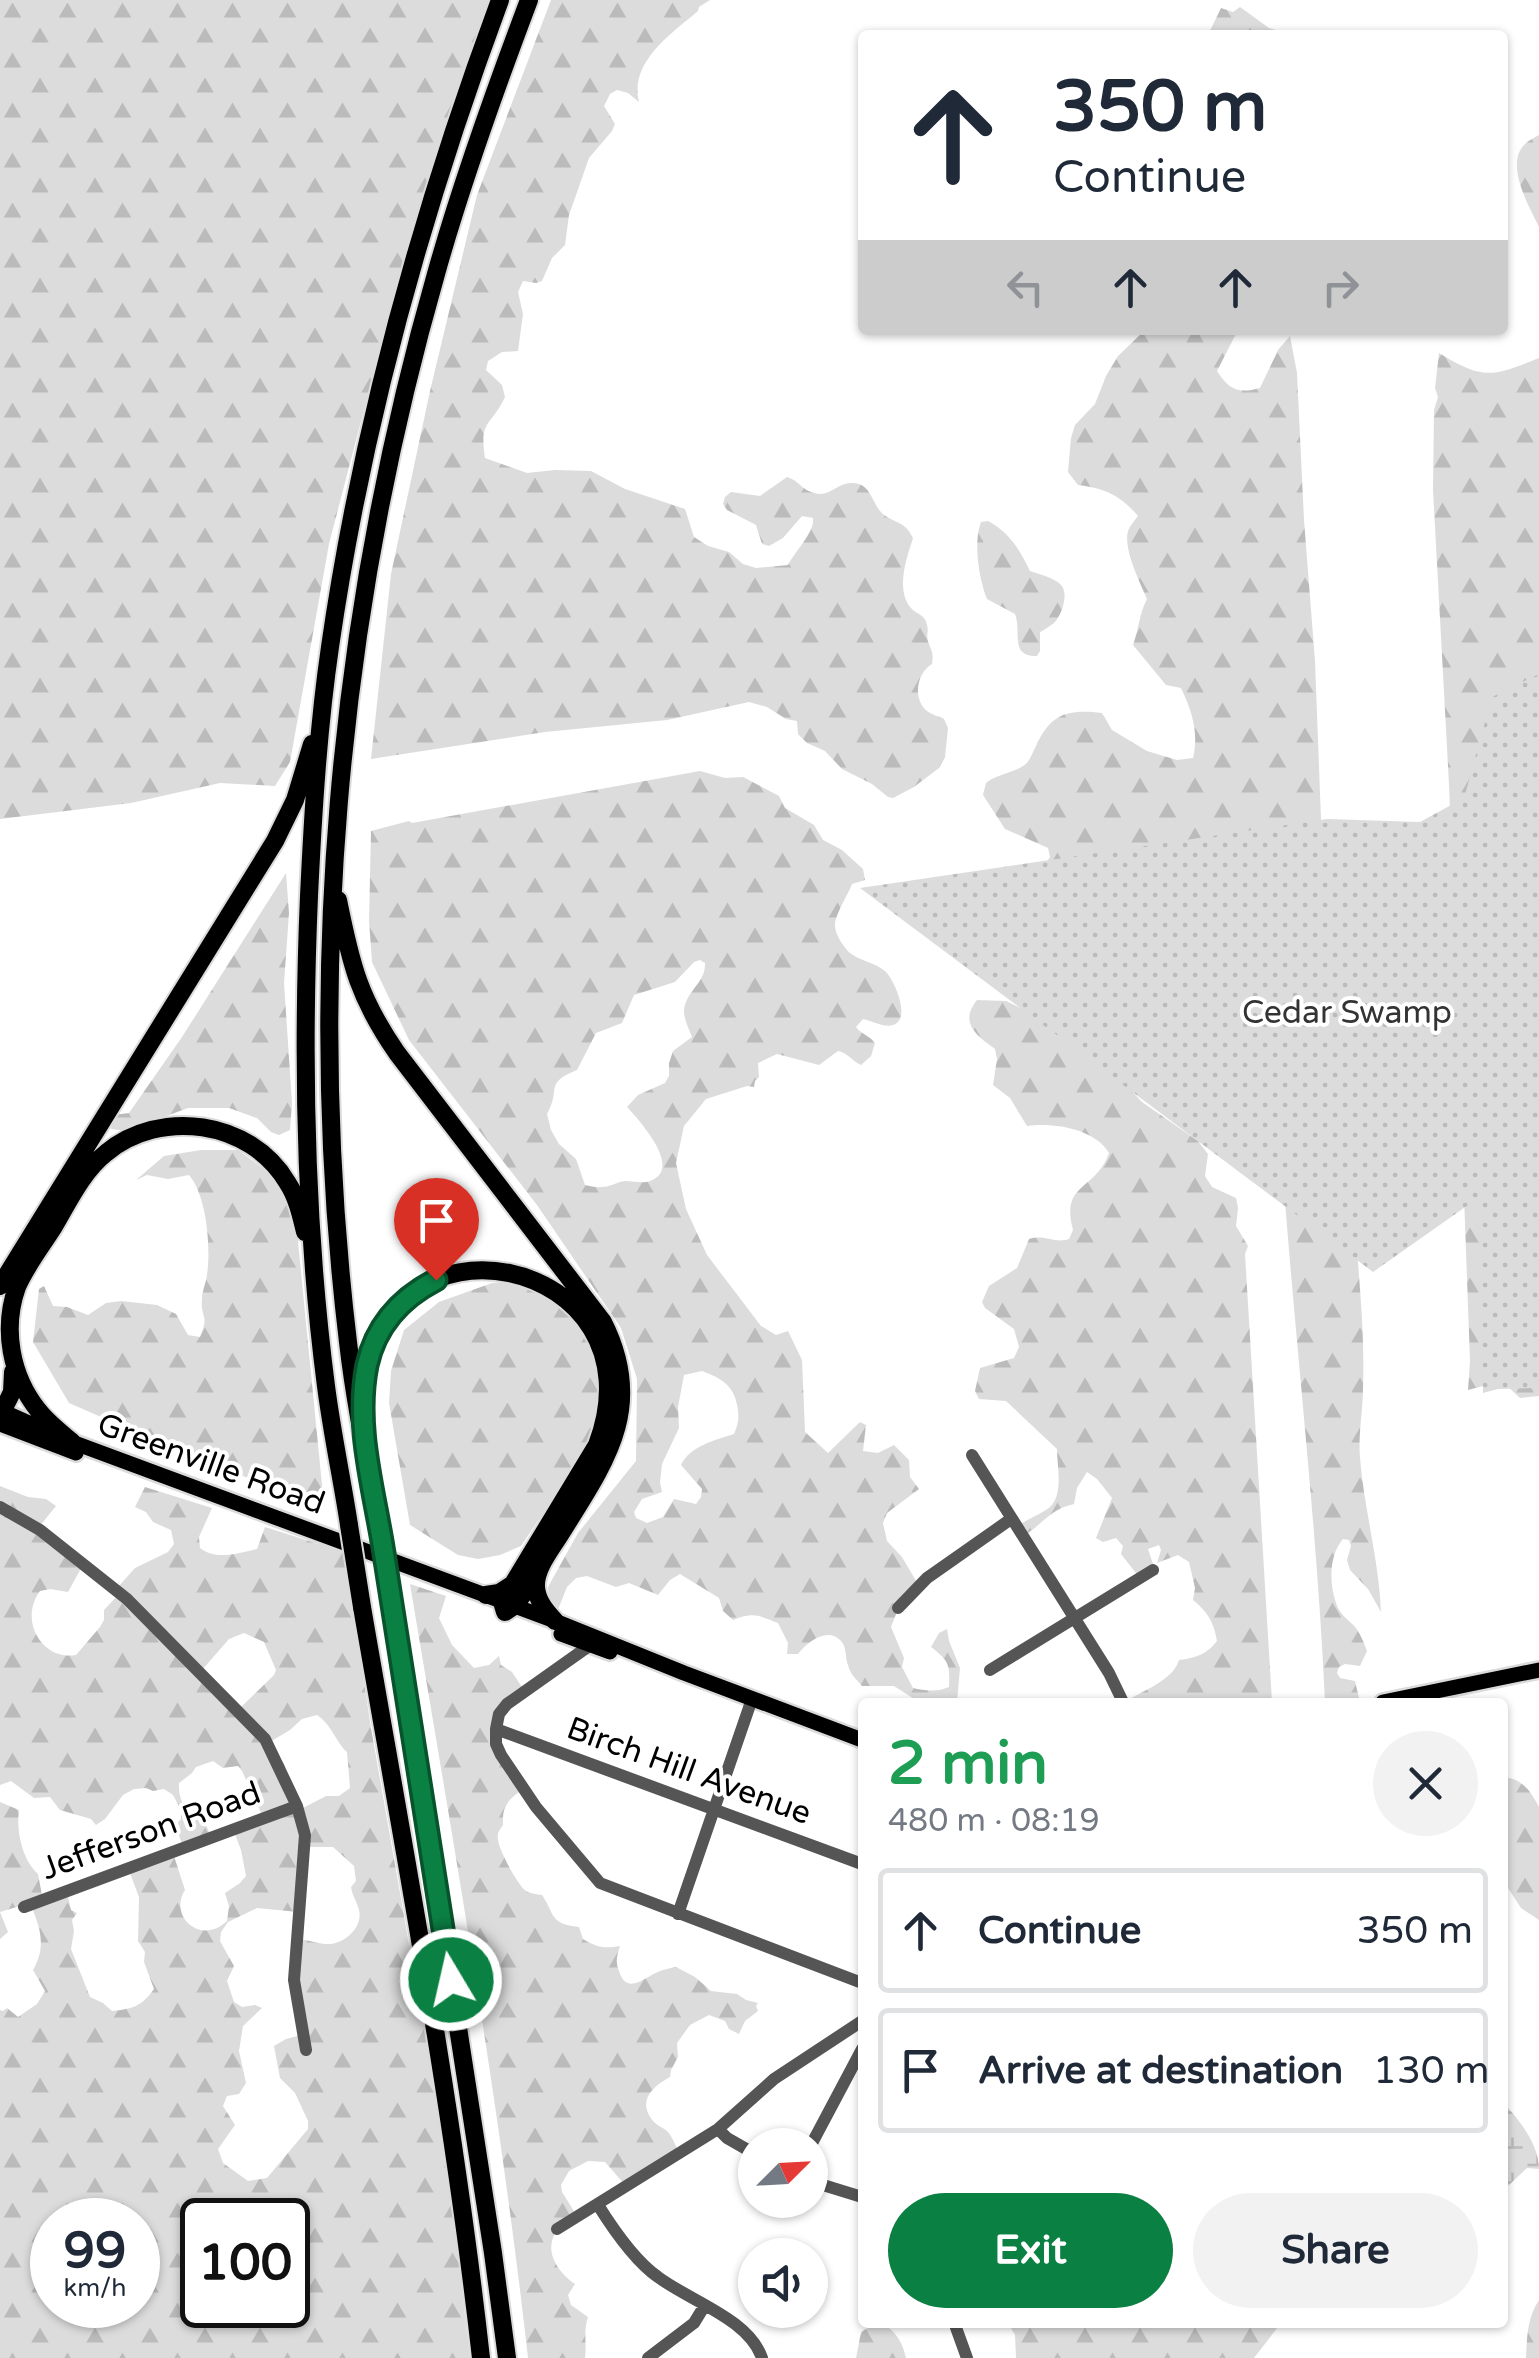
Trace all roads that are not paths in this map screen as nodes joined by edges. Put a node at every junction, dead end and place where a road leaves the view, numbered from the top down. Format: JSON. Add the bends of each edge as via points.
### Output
{"nodes":[{"id":1,"x":500,"y":0,"type":"edge"},
{"id":2,"x":529,"y":0,"type":"edge"},
{"id":3,"x":324,"y":700,"type":"junction"},
{"id":4,"x":334,"y":882,"type":"junction"},
{"id":5,"x":0,"y":1286,"type":"edge"},
{"id":6,"x":316,"y":1288,"type":"junction"},
{"id":7,"x":12,"y":1362,"type":"junction"},
{"id":8,"x":0,"y":1415,"type":"edge"},
{"id":9,"x":72,"y":1442,"type":"junction"},
{"id":10,"x":365,"y":1450,"type":"junction"},
{"id":11,"x":972,"y":1455,"type":"dead end"},
{"id":12,"x":0,"y":1508,"type":"edge"},
{"id":13,"x":1011,"y":1519,"type":"junction"},
{"id":14,"x":1153,"y":1570,"type":"dead end"},
{"id":15,"x":537,"y":1577,"type":"junction"},
{"id":16,"x":502,"y":1604,"type":"junction"},
{"id":17,"x":898,"y":1608,"type":"dead end"},
{"id":18,"x":1074,"y":1618,"type":"junction"},
{"id":19,"x":555,"y":1621,"type":"junction"},
{"id":20,"x":590,"y":1646,"type":"junction"},
{"id":21,"x":990,"y":1670,"type":"dead end"},
{"id":22,"x":1539,"y":1670,"type":"edge"},
{"id":23,"x":684,"y":1673,"type":"junction"},
{"id":24,"x":752,"y":1698,"type":"junction"},
{"id":25,"x":1122,"y":1698,"type":"edge"},
{"id":26,"x":1402,"y":1698,"type":"edge"},
{"id":27,"x":496,"y":1729,"type":"junction"},
{"id":28,"x":858,"y":1738,"type":"edge"},
{"id":29,"x":297,"y":1806,"type":"junction"},
{"id":30,"x":715,"y":1811,"type":"junction"},
{"id":31,"x":858,"y":1863,"type":"edge"},
{"id":32,"x":24,"y":1907,"type":"dead end"},
{"id":33,"x":678,"y":1914,"type":"junction"},
{"id":34,"x":858,"y":1982,"type":"edge"},
{"id":35,"x":858,"y":2023,"type":"edge"},
{"id":36,"x":306,"y":2050,"type":"dead end"},
{"id":37,"x":858,"y":2056,"type":"edge"},
{"id":38,"x":820,"y":2128,"type":"edge"},
{"id":39,"x":718,"y":2129,"type":"junction"},
{"id":40,"x":738,"y":2144,"type":"edge"},
{"id":41,"x":828,"y":2187,"type":"edge"},
{"id":42,"x":858,"y":2196,"type":"edge"},
{"id":43,"x":598,"y":2205,"type":"junction"},
{"id":44,"x":557,"y":2228,"type":"dead end"},
{"id":45,"x":705,"y":2306,"type":"junction"},
{"id":46,"x":956,"y":2328,"type":"edge"},
{"id":47,"x":481,"y":2358,"type":"edge"},
{"id":48,"x":507,"y":2358,"type":"edge"},
{"id":49,"x":648,"y":2358,"type":"edge"},
{"id":50,"x":762,"y":2358,"type":"edge"},
{"id":51,"x":966,"y":2358,"type":"edge"}],
"edges":[{"from":1,"to":3,"type":"highway","via":[[394,326],[347,547]]},
{"from":2,"to":4,"type":"highway","via":[[440,259],[396,432],[356,649]]},
{"from":3,"to":5,"type":"highway","via":[[295,800],[275,840]]},
{"from":3,"to":6,"type":"highway","via":[[306,1006]]},
{"from":4,"to":10,"type":"highway","via":[[328,1014],[332,1163]]},
{"from":4,"to":15,"type":"highway","via":[[354,973],[376,1022],[603,1322],[617,1353],[623,1399],[615,1436]]},
{"from":6,"to":7,"type":"highway","via":[[290,1185],[265,1156],[212,1128],[151,1130],[97,1162],[21,1280],[10,1316]]},
{"from":6,"to":47,"type":"highway","bridge":true,"via":[[326,1389],[424,1968]]},
{"from":7,"to":8,"type":"highway","via":[[12,1392]]},
{"from":7,"to":9,"type":"highway","via":[[37,1410]]},
{"from":8,"to":9,"type":"main road","name":"Greenville Road"},
{"from":8,"to":16,"type":"main road","name":"Greenville Road"},
{"from":9,"to":16,"type":"main road","name":"Greenville Road"},
{"from":10,"to":16,"type":"highway","via":[[364,1395],[379,1330],[403,1300],[436,1280],[468,1270],[522,1274],[562,1296],[588,1324],[606,1369],[607,1413],[597,1445],[514,1584],[499,1592]]},
{"from":10,"to":48,"type":"highway","bridge":true},
{"from":11,"to":13,"type":"street"},
{"from":12,"to":29,"type":"street","via":[[40,1530],[128,1599],[265,1738]]},
{"from":13,"to":17,"type":"street","via":[[926,1578]]},
{"from":13,"to":18,"type":"street"},
{"from":14,"to":18,"type":"street"},
{"from":15,"to":16,"type":"highway"},
{"from":15,"to":19,"type":"highway","via":[[538,1596]]},
{"from":16,"to":19,"type":"main road","name":"Greenville Road"},
{"from":16,"to":20,"type":"main road","name":"Greenville Road"},
{"from":18,"to":21,"type":"street"},
{"from":18,"to":25,"type":"street"},
{"from":19,"to":23,"type":"main road","name":"Greenville Road"},
{"from":20,"to":23,"type":"main road","name":"Greenville Road"},
{"from":20,"to":27,"type":"street","via":[[508,1704]]},
{"from":22,"to":26,"type":"main road"},
{"from":23,"to":24,"type":"main road","name":"Greenville Road"},
{"from":24,"to":28,"type":"main road","name":"Greenville Road"},
{"from":24,"to":30,"type":"street"},
{"from":27,"to":30,"type":"street","name":"Birch Hill Avenue"},
{"from":27,"to":33,"type":"street","via":[[501,1755],[536,1807],[600,1883]]},
{"from":29,"to":32,"type":"street","name":"Jefferson Road"},
{"from":29,"to":36,"type":"street","via":[[305,1834],[294,1980]]},
{"from":30,"to":31,"type":"street","name":"Birch Hill Avenue"},
{"from":30,"to":33,"type":"street"},
{"from":33,"to":34,"type":"street"},
{"from":35,"to":39,"type":"street","via":[[774,2080]]},
{"from":37,"to":38,"type":"street"},
{"from":39,"to":40,"type":"street"},
{"from":39,"to":43,"type":"street"},
{"from":41,"to":42,"type":"street"},
{"from":43,"to":44,"type":"street"},
{"from":43,"to":45,"type":"street","via":[[656,2276]]},
{"from":45,"to":49,"type":"street","via":[[694,2324]]},
{"from":45,"to":50,"type":"street","via":[[743,2329]]},
{"from":46,"to":51,"type":"street"}]}
